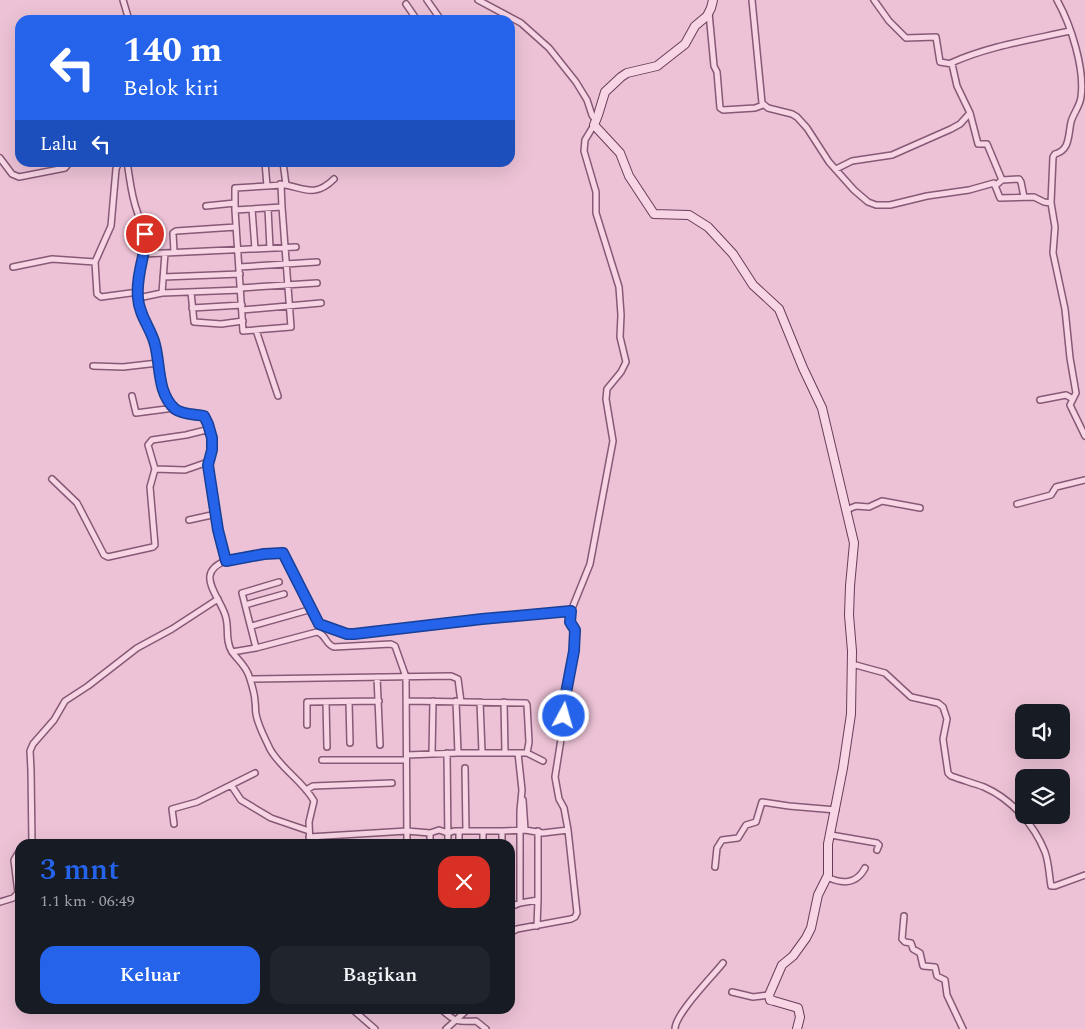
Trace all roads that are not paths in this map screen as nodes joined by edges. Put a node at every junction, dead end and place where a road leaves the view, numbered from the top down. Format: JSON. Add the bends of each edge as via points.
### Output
{"nodes":[{"id":1,"x":123,"y":0,"type":"edge"},
{"id":2,"x":478,"y":0,"type":"edge"},
{"id":3,"x":713,"y":0,"type":"edge"},
{"id":4,"x":752,"y":0,"type":"edge"},
{"id":5,"x":874,"y":0,"type":"edge"},
{"id":6,"x":1057,"y":0,"type":"edge"},
{"id":7,"x":430,"y":1,"type":"edge"},
{"id":8,"x":406,"y":4,"type":"dead end"},
{"id":9,"x":709,"y":12,"type":"junction"},
{"id":10,"x":128,"y":15,"type":"edge"},
{"id":11,"x":414,"y":15,"type":"edge"},
{"id":12,"x":438,"y":15,"type":"edge"},
{"id":13,"x":506,"y":15,"type":"edge"},
{"id":14,"x":515,"y":20,"type":"edge"},
{"id":15,"x":1070,"y":31,"type":"junction"},
{"id":16,"x":951,"y":63,"type":"junction"},
{"id":17,"x":763,"y":105,"type":"junction"},
{"id":18,"x":970,"y":114,"type":"junction"},
{"id":19,"x":595,"y":123,"type":"junction"},
{"id":20,"x":0,"y":158,"type":"edge"},
{"id":21,"x":68,"y":167,"type":"edge"},
{"id":22,"x":117,"y":167,"type":"edge"},
{"id":23,"x":128,"y":167,"type":"edge"},
{"id":24,"x":265,"y":167,"type":"edge"},
{"id":25,"x":283,"y":167,"type":"edge"},
{"id":26,"x":836,"y":170,"type":"junction"},
{"id":27,"x":334,"y":179,"type":"dead end"},
{"id":28,"x":1002,"y":180,"type":"junction"},
{"id":29,"x":283,"y":185,"type":"junction"},
{"id":30,"x":267,"y":186,"type":"junction"},
{"id":31,"x":995,"y":186,"type":"junction"},
{"id":32,"x":1024,"y":198,"type":"junction"},
{"id":33,"x":235,"y":203,"type":"junction"},
{"id":34,"x":1051,"y":203,"type":"junction"},
{"id":35,"x":206,"y":206,"type":"dead end"},
{"id":36,"x":282,"y":207,"type":"junction"},
{"id":37,"x":252,"y":209,"type":"junction"},
{"id":38,"x":268,"y":209,"type":"junction"},
{"id":39,"x":235,"y":210,"type":"junction"},
{"id":40,"x":236,"y":227,"type":"junction"},
{"id":41,"x":286,"y":247,"type":"junction"},
{"id":42,"x":296,"y":247,"type":"dead end"},
{"id":43,"x":270,"y":248,"type":"junction"},
{"id":44,"x":255,"y":249,"type":"junction"},
{"id":45,"x":238,"y":250,"type":"junction"},
{"id":46,"x":174,"y":252,"type":"junction"},
{"id":47,"x":165,"y":253,"type":"junction"},
{"id":48,"x":143,"y":254,"type":"junction"},
{"id":49,"x":95,"y":262,"type":"junction"},
{"id":50,"x":317,"y":262,"type":"dead end"},
{"id":51,"x":287,"y":265,"type":"junction"},
{"id":52,"x":13,"y":267,"type":"dead end"},
{"id":53,"x":239,"y":267,"type":"junction"},
{"id":54,"x":240,"y":274,"type":"junction"},
{"id":55,"x":163,"y":277,"type":"junction"},
{"id":56,"x":317,"y":284,"type":"dead end"},
{"id":57,"x":288,"y":285,"type":"junction"},
{"id":58,"x":241,"y":289,"type":"junction"},
{"id":59,"x":191,"y":292,"type":"junction"},
{"id":60,"x":162,"y":293,"type":"junction"},
{"id":61,"x":138,"y":295,"type":"junction"},
{"id":62,"x":321,"y":303,"type":"dead end"},
{"id":63,"x":290,"y":306,"type":"junction"},
{"id":64,"x":192,"y":308,"type":"junction"},
{"id":65,"x":242,"y":308,"type":"junction"},
{"id":66,"x":242,"y":321,"type":"junction"},
{"id":67,"x":256,"y":330,"type":"junction"},
{"id":68,"x":158,"y":363,"type":"junction"},
{"id":69,"x":93,"y":366,"type":"dead end"},
{"id":70,"x":132,"y":396,"type":"dead end"},
{"id":71,"x":278,"y":396,"type":"dead end"},
{"id":72,"x":1073,"y":399,"type":"junction"},
{"id":73,"x":1040,"y":400,"type":"dead end"},
{"id":74,"x":174,"y":408,"type":"junction"},
{"id":75,"x":210,"y":429,"type":"junction"},
{"id":76,"x":1085,"y":436,"type":"edge"},
{"id":77,"x":208,"y":462,"type":"junction"},
{"id":78,"x":155,"y":469,"type":"junction"},
{"id":79,"x":52,"y":479,"type":"dead end"},
{"id":80,"x":1085,"y":480,"type":"edge"},
{"id":81,"x":1017,"y":504,"type":"dead end"},
{"id":82,"x":920,"y":508,"type":"dead end"},
{"id":83,"x":846,"y":510,"type":"junction"},
{"id":84,"x":216,"y":514,"type":"junction"},
{"id":85,"x":190,"y":520,"type":"dead end"},
{"id":86,"x":226,"y":561,"type":"junction"},
{"id":87,"x":279,"y":582,"type":"dead end"},
{"id":88,"x":284,"y":594,"type":"dead end"},
{"id":89,"x":218,"y":599,"type":"junction"},
{"id":90,"x":245,"y":605,"type":"junction"},
{"id":91,"x":312,"y":609,"type":"junction"},
{"id":92,"x":571,"y":611,"type":"junction"},
{"id":93,"x":252,"y":626,"type":"junction"},
{"id":94,"x":256,"y":648,"type":"junction"},
{"id":95,"x":232,"y":652,"type":"junction"},
{"id":96,"x":852,"y":664,"type":"junction"},
{"id":97,"x":377,"y":677,"type":"junction"},
{"id":98,"x":406,"y":677,"type":"junction"},
{"id":99,"x":250,"y":679,"type":"junction"},
{"id":100,"x":379,"y":701,"type":"junction"},
{"id":101,"x":407,"y":701,"type":"junction"},
{"id":102,"x":433,"y":701,"type":"junction"},
{"id":103,"x":326,"y":702,"type":"junction"},
{"id":104,"x":349,"y":702,"type":"junction"},
{"id":105,"x":458,"y":702,"type":"junction"},
{"id":106,"x":480,"y":702,"type":"junction"},
{"id":107,"x":504,"y":702,"type":"junction"},
{"id":108,"x":307,"y":725,"type":"dead end"},
{"id":109,"x":350,"y":743,"type":"dead end"},
{"id":110,"x":380,"y":745,"type":"dead end"},
{"id":111,"x":327,"y":747,"type":"dead end"},
{"id":112,"x":482,"y":752,"type":"junction"},
{"id":113,"x":505,"y":752,"type":"junction"},
{"id":114,"x":447,"y":753,"type":"junction"},
{"id":115,"x":458,"y":753,"type":"junction"},
{"id":116,"x":518,"y":753,"type":"junction"},
{"id":117,"x":527,"y":753,"type":"junction"},
{"id":118,"x":432,"y":754,"type":"junction"},
{"id":119,"x":406,"y":757,"type":"junction"},
{"id":120,"x":322,"y":760,"type":"dead end"},
{"id":121,"x":543,"y":761,"type":"dead end"},
{"id":122,"x":466,"y":768,"type":"dead end"},
{"id":123,"x":255,"y":773,"type":"dead end"},
{"id":124,"x":392,"y":783,"type":"dead end"},
{"id":125,"x":230,"y":785,"type":"junction"},
{"id":126,"x":306,"y":790,"type":"junction"},
{"id":127,"x":836,"y":810,"type":"junction"},
{"id":128,"x":174,"y":824,"type":"dead end"},
{"id":129,"x":522,"y":830,"type":"junction"},
{"id":130,"x":568,"y":830,"type":"junction"},
{"id":131,"x":407,"y":831,"type":"junction"},
{"id":132,"x":466,"y":831,"type":"junction"},
{"id":133,"x":483,"y":831,"type":"junction"},
{"id":134,"x":502,"y":831,"type":"junction"},
{"id":135,"x":538,"y":831,"type":"junction"},
{"id":136,"x":448,"y":832,"type":"junction"},
{"id":137,"x":459,"y":832,"type":"junction"},
{"id":138,"x":430,"y":833,"type":"junction"},
{"id":139,"x":309,"y":834,"type":"junction"},
{"id":140,"x":831,"y":835,"type":"junction"},
{"id":141,"x":32,"y":839,"type":"edge"},
{"id":142,"x":310,"y":839,"type":"edge"},
{"id":143,"x":407,"y":839,"type":"edge"},
{"id":144,"x":430,"y":839,"type":"edge"},
{"id":145,"x":448,"y":839,"type":"edge"},
{"id":146,"x":459,"y":839,"type":"edge"},
{"id":147,"x":483,"y":839,"type":"edge"},
{"id":148,"x":502,"y":839,"type":"edge"},
{"id":149,"x":877,"y":850,"type":"dead end"},
{"id":150,"x":714,"y":867,"type":"dead end"},
{"id":151,"x":865,"y":868,"type":"dead end"},
{"id":152,"x":1085,"y":875,"type":"edge"},
{"id":153,"x":827,"y":877,"type":"junction"},
{"id":154,"x":15,"y":897,"type":"edge"},
{"id":155,"x":538,"y":900,"type":"junction"},
{"id":156,"x":0,"y":902,"type":"edge"},
{"id":157,"x":520,"y":903,"type":"junction"},
{"id":158,"x":515,"y":906,"type":"edge"},
{"id":159,"x":904,"y":916,"type":"dead end"},
{"id":160,"x":537,"y":926,"type":"junction"},
{"id":161,"x":515,"y":930,"type":"edge"},
{"id":162,"x":723,"y":963,"type":"dead end"},
{"id":163,"x":732,"y":992,"type":"dead end"},
{"id":164,"x":768,"y":995,"type":"junction"},
{"id":165,"x":358,"y":1014,"type":"edge"},
{"id":166,"x":447,"y":1014,"type":"edge"},
{"id":167,"x":462,"y":1014,"type":"edge"},
{"id":168,"x":454,"y":1020,"type":"junction"},
{"id":169,"x":375,"y":1029,"type":"edge"},
{"id":170,"x":446,"y":1029,"type":"edge"},
{"id":171,"x":486,"y":1029,"type":"edge"},
{"id":172,"x":675,"y":1029,"type":"edge"},
{"id":173,"x":797,"y":1029,"type":"edge"},
{"id":174,"x":963,"y":1029,"type":"edge"}],
"edges":[{"from":1,"to":10,"type":"street"},
{"from":2,"to":13,"type":"street"},
{"from":3,"to":9,"type":"street"},
{"from":4,"to":17,"type":"street"},
{"from":5,"to":16,"type":"street","via":[[906,38],[936,37],[940,62]]},
{"from":6,"to":15,"type":"street"},
{"from":7,"to":12,"type":"street"},
{"from":8,"to":11,"type":"street"},
{"from":9,"to":17,"type":"street","via":[[720,108]]},
{"from":9,"to":19,"type":"street","via":[[685,44],[665,61],[627,73],[605,92]]},
{"from":14,"to":19,"type":"street","via":[[549,48],[576,82]]},
{"from":15,"to":16,"type":"street","via":[[996,47]]},
{"from":15,"to":34,"type":"street","via":[[1083,83],[1066,147],[1053,157]]},
{"from":16,"to":18,"type":"street"},
{"from":17,"to":26,"type":"street","via":[[796,117]]},
{"from":18,"to":26,"type":"street","via":[[951,129],[897,153],[852,161]]},
{"from":18,"to":28,"type":"street","via":[[978,144],[987,144]]},
{"from":19,"to":83,"type":"street","via":[[620,153],[629,176],[654,214],[689,215],[708,227],[733,254],[753,285],[780,309],[822,408]]},
{"from":19,"to":92,"type":"street","via":[[585,140],[584,151],[596,192],[596,212],[619,287],[620,337],[626,362],[607,390],[613,441],[590,564]]},
{"from":20,"to":21,"type":"street","via":[[18,177]]},
{"from":22,"to":49,"type":"street","via":[[111,226]]},
{"from":23,"to":48,"type":"street","via":[[132,195],[145,234]]},
{"from":24,"to":30,"type":"street"},
{"from":25,"to":29,"type":"street"},
{"from":26,"to":31,"type":"street","via":[[860,197],[876,206],[994,183]]},
{"from":27,"to":29,"type":"street","via":[[327,186],[307,191]]},
{"from":28,"to":31,"type":"street"},
{"from":28,"to":32,"type":"street","via":[[1020,179]]},
{"from":29,"to":30,"type":"street"},
{"from":29,"to":36,"type":"street"},
{"from":30,"to":33,"type":"street","via":[[235,188]]},
{"from":31,"to":32,"type":"street","via":[[1000,198]]},
{"from":32,"to":34,"type":"street","via":[[1034,197]]},
{"from":33,"to":35,"type":"street"},
{"from":33,"to":39,"type":"street"},
{"from":34,"to":72,"type":"street","via":[[1055,227],[1053,258],[1065,309],[1076,393]]},
{"from":36,"to":38,"type":"street"},
{"from":36,"to":41,"type":"street"},
{"from":37,"to":38,"type":"street"},
{"from":37,"to":39,"type":"street"},
{"from":37,"to":44,"type":"street"},
{"from":38,"to":43,"type":"street"},
{"from":39,"to":40,"type":"street"},
{"from":40,"to":45,"type":"street"},
{"from":40,"to":46,"type":"street","via":[[176,231],[173,233]]},
{"from":41,"to":42,"type":"street"},
{"from":41,"to":43,"type":"street"},
{"from":41,"to":51,"type":"street"},
{"from":43,"to":44,"type":"street"},
{"from":44,"to":45,"type":"street"},
{"from":45,"to":46,"type":"street"},
{"from":45,"to":53,"type":"street"},
{"from":46,"to":47,"type":"street"},
{"from":47,"to":48,"type":"street"},
{"from":47,"to":55,"type":"street"},
{"from":48,"to":61,"type":"street"},
{"from":49,"to":52,"type":"street","via":[[52,259]]},
{"from":49,"to":61,"type":"street","via":[[98,296]]},
{"from":50,"to":51,"type":"street"},
{"from":51,"to":53,"type":"street"},
{"from":51,"to":57,"type":"street"},
{"from":53,"to":54,"type":"street"},
{"from":54,"to":55,"type":"street"},
{"from":54,"to":58,"type":"street"},
{"from":55,"to":60,"type":"street"},
{"from":56,"to":57,"type":"street"},
{"from":57,"to":58,"type":"street"},
{"from":57,"to":63,"type":"street"},
{"from":58,"to":59,"type":"street"},
{"from":58,"to":65,"type":"street"},
{"from":59,"to":60,"type":"street"},
{"from":59,"to":64,"type":"street"},
{"from":60,"to":61,"type":"street"},
{"from":61,"to":68,"type":"street"},
{"from":62,"to":63,"type":"street"},
{"from":63,"to":65,"type":"street"},
{"from":63,"to":67,"type":"street","via":[[291,327]]},
{"from":64,"to":65,"type":"street"},
{"from":64,"to":66,"type":"street","via":[[195,323]]},
{"from":65,"to":66,"type":"street"},
{"from":66,"to":67,"type":"street","via":[[244,331]]},
{"from":67,"to":71,"type":"street"},
{"from":68,"to":69,"type":"street"},
{"from":68,"to":74,"type":"street","via":[[163,388]]},
{"from":70,"to":74,"type":"street","via":[[136,413]]},
{"from":72,"to":73,"type":"street","via":[[1066,395]]},
{"from":72,"to":76,"type":"street","via":[[1070,405]]},
{"from":74,"to":75,"type":"street","via":[[204,416]]},
{"from":75,"to":77,"type":"street","via":[[212,444]]},
{"from":75,"to":78,"type":"street","via":[[150,442],[148,445]]},
{"from":77,"to":78,"type":"street","via":[[185,470]]},
{"from":77,"to":84,"type":"street"},
{"from":78,"to":79,"type":"street","via":[[150,487],[155,545],[108,557],[76,501]]},
{"from":80,"to":81,"type":"street","via":[[1056,487],[1051,495]]},
{"from":82,"to":83,"type":"street","via":[[882,501],[869,507],[856,506]]},
{"from":83,"to":96,"type":"street","via":[[854,543],[849,615]]},
{"from":84,"to":85,"type":"street"},
{"from":84,"to":86,"type":"street"},
{"from":86,"to":89,"type":"street","via":[[216,566],[210,575]]},
{"from":86,"to":91,"type":"street","via":[[283,553]]},
{"from":87,"to":90,"type":"street","via":[[242,593]]},
{"from":88,"to":90,"type":"street"},
{"from":89,"to":95,"type":"street","via":[[227,619]]},
{"from":89,"to":141,"type":"street","via":[[137,648],[65,700],[30,751]]},
{"from":90,"to":93,"type":"street"},
{"from":91,"to":92,"type":"street","via":[[319,624],[347,634]]},
{"from":91,"to":93,"type":"street"},
{"from":92,"to":130,"type":"street","via":[[570,622],[575,630],[574,651],[555,777]]},
{"from":93,"to":94,"type":"street"},
{"from":94,"to":95,"type":"street"},
{"from":94,"to":98,"type":"street","via":[[317,632],[334,647],[391,644],[395,646]]},
{"from":95,"to":99,"type":"street","via":[[244,664]]},
{"from":96,"to":127,"type":"street","via":[[851,714]]},
{"from":96,"to":152,"type":"street","via":[[885,673],[911,697],[943,707],[947,719],[943,739],[948,774],[986,788],[1020,812],[1045,852],[1051,886]]},
{"from":97,"to":98,"type":"street"},
{"from":97,"to":99,"type":"street"},
{"from":97,"to":100,"type":"street"},
{"from":98,"to":101,"type":"street"},
{"from":98,"to":105,"type":"street","via":[[457,677]]},
{"from":99,"to":126,"type":"street","via":[[257,718],[271,750]]},
{"from":100,"to":104,"type":"street"},
{"from":100,"to":110,"type":"street"},
{"from":101,"to":102,"type":"street"},
{"from":101,"to":119,"type":"street"},
{"from":102,"to":105,"type":"street"},
{"from":102,"to":118,"type":"street"},
{"from":103,"to":104,"type":"street"},
{"from":103,"to":108,"type":"street","via":[[307,702]]},
{"from":103,"to":111,"type":"street"},
{"from":104,"to":109,"type":"street"},
{"from":105,"to":106,"type":"street"},
{"from":105,"to":115,"type":"street"},
{"from":106,"to":107,"type":"street"},
{"from":106,"to":112,"type":"street"},
{"from":107,"to":113,"type":"street"},
{"from":107,"to":117,"type":"street","via":[[527,705]]},
{"from":112,"to":113,"type":"street"},
{"from":112,"to":115,"type":"street"},
{"from":113,"to":116,"type":"street"},
{"from":114,"to":115,"type":"street"},
{"from":114,"to":118,"type":"street"},
{"from":114,"to":136,"type":"street"},
{"from":116,"to":117,"type":"street"},
{"from":116,"to":129,"type":"street"},
{"from":117,"to":121,"type":"street"},
{"from":118,"to":119,"type":"street"},
{"from":119,"to":120,"type":"street"},
{"from":119,"to":131,"type":"street"},
{"from":122,"to":132,"type":"street"},
{"from":123,"to":125,"type":"street"},
{"from":124,"to":126,"type":"street","via":[[313,786]]},
{"from":125,"to":128,"type":"street","via":[[197,802],[172,809]]},
{"from":125,"to":139,"type":"street","via":[[240,799],[257,810]]},
{"from":126,"to":139,"type":"street","via":[[314,801]]},
{"from":127,"to":140,"type":"street"},
{"from":127,"to":150,"type":"street","via":[[762,802],[756,822],[746,825],[738,838],[722,840],[717,848]]},
{"from":129,"to":134,"type":"street"},
{"from":129,"to":135,"type":"street"},
{"from":129,"to":157,"type":"street"},
{"from":130,"to":135,"type":"street"},
{"from":130,"to":160,"type":"street","via":[[577,913],[571,919]]},
{"from":131,"to":138,"type":"street"},
{"from":131,"to":139,"type":"street"},
{"from":131,"to":143,"type":"street"},
{"from":132,"to":133,"type":"street"},
{"from":132,"to":137,"type":"street"},
{"from":133,"to":134,"type":"street"},
{"from":133,"to":147,"type":"street"},
{"from":134,"to":148,"type":"street"},
{"from":135,"to":155,"type":"street"},
{"from":136,"to":137,"type":"street"},
{"from":136,"to":138,"type":"street"},
{"from":136,"to":145,"type":"street"},
{"from":137,"to":146,"type":"street"},
{"from":138,"to":144,"type":"street"},
{"from":139,"to":142,"type":"street"},
{"from":140,"to":149,"type":"street","via":[[877,843]]},
{"from":140,"to":153,"type":"street"},
{"from":151,"to":153,"type":"street","via":[[850,882]]},
{"from":153,"to":164,"type":"street","via":[[818,895],[806,938],[782,965]]},
{"from":154,"to":156,"type":"street"},
{"from":155,"to":157,"type":"street"},
{"from":155,"to":160,"type":"street"},
{"from":157,"to":158,"type":"street"},
{"from":159,"to":174,"type":"street","via":[[902,939],[911,943],[912,950],[920,953],[923,966],[935,967],[937,976],[945,980],[947,995]]},
{"from":160,"to":161,"type":"street"},
{"from":162,"to":172,"type":"street","via":[[682,1011]]},
{"from":163,"to":164,"type":"street","via":[[754,997]]},
{"from":164,"to":173,"type":"street","via":[[770,1000],[798,1008]]},
{"from":165,"to":169,"type":"street"},
{"from":166,"to":168,"type":"street"},
{"from":167,"to":168,"type":"street"},
{"from":168,"to":170,"type":"street"},
{"from":168,"to":171,"type":"street","via":[[463,1023],[476,1021]]}]}
